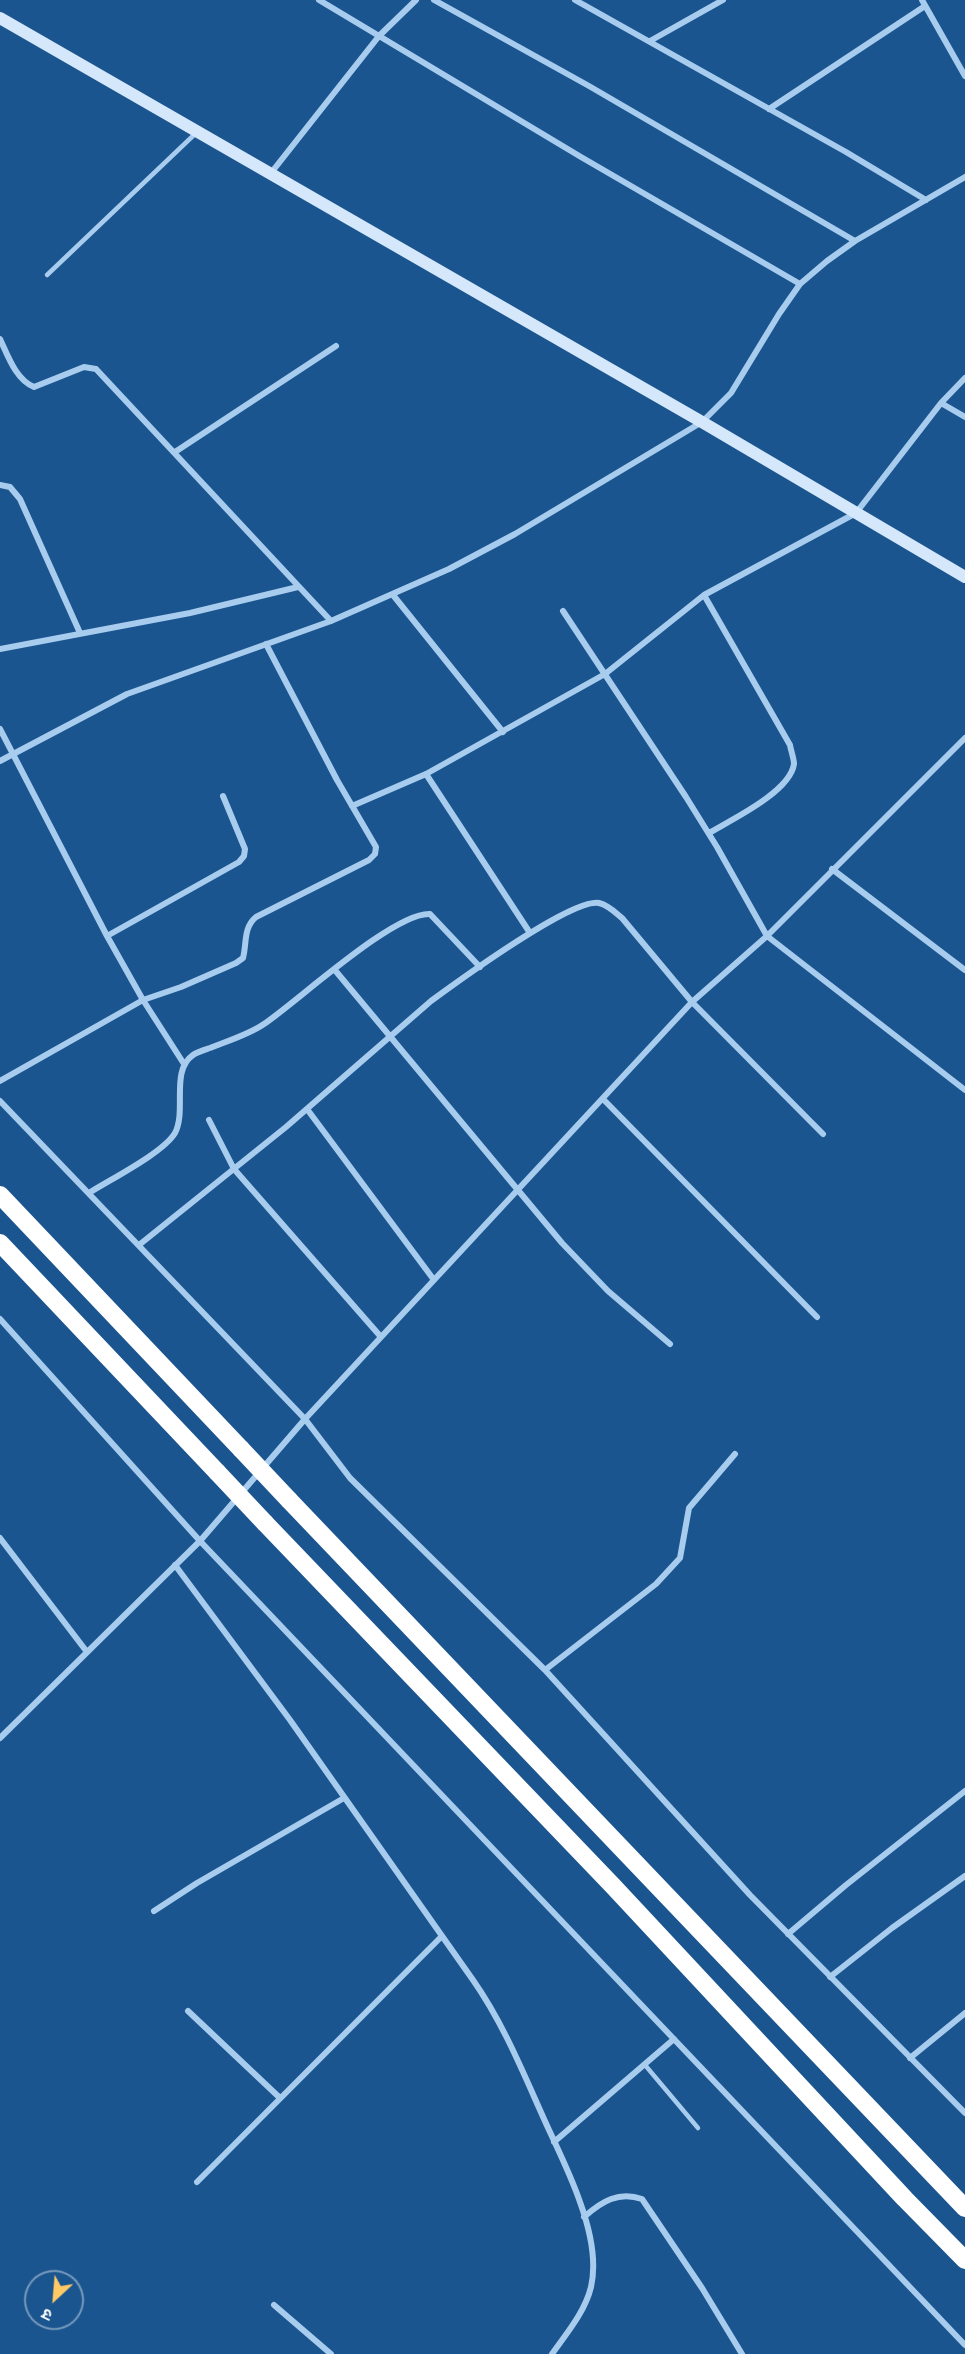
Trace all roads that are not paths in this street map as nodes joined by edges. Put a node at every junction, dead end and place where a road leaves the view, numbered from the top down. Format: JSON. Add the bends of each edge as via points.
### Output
{"nodes":[{"id":1,"x":319,"y":0,"type":"edge"},
{"id":2,"x":416,"y":0,"type":"edge"},
{"id":3,"x":434,"y":0,"type":"edge"},
{"id":4,"x":723,"y":0,"type":"edge"},
{"id":5,"x":580,"y":1,"type":"edge"},
{"id":6,"x":924,"y":3,"type":"edge"},
{"id":7,"x":0,"y":18,"type":"edge"},
{"id":8,"x":379,"y":36,"type":"junction"},
{"id":9,"x":650,"y":42,"type":"junction"},
{"id":10,"x":965,"y":76,"type":"edge"},
{"id":11,"x":769,"y":109,"type":"junction"},
{"id":12,"x":198,"y":131,"type":"junction"},
{"id":13,"x":271,"y":173,"type":"junction"},
{"id":14,"x":965,"y":177,"type":"edge"},
{"id":15,"x":926,"y":200,"type":"junction"},
{"id":16,"x":855,"y":242,"type":"junction"},
{"id":17,"x":47,"y":275,"type":"dead end"},
{"id":18,"x":800,"y":284,"type":"junction"},
{"id":19,"x":0,"y":339,"type":"edge"},
{"id":20,"x":336,"y":346,"type":"dead end"},
{"id":21,"x":965,"y":378,"type":"edge"},
{"id":22,"x":941,"y":403,"type":"junction"},
{"id":23,"x":965,"y":417,"type":"edge"},
{"id":24,"x":702,"y":422,"type":"junction"},
{"id":25,"x":175,"y":452,"type":"junction"},
{"id":26,"x":0,"y":485,"type":"edge"},
{"id":27,"x":856,"y":513,"type":"junction"},
{"id":28,"x":965,"y":577,"type":"edge"},
{"id":29,"x":298,"y":587,"type":"junction"},
{"id":30,"x":393,"y":594,"type":"junction"},
{"id":31,"x":704,"y":595,"type":"junction"},
{"id":32,"x":563,"y":611,"type":"dead end"},
{"id":33,"x":331,"y":621,"type":"junction"},
{"id":34,"x":80,"y":633,"type":"junction"},
{"id":35,"x":266,"y":644,"type":"junction"},
{"id":36,"x":0,"y":649,"type":"edge"},
{"id":37,"x":604,"y":674,"type":"junction"},
{"id":38,"x":0,"y":729,"type":"edge"},
{"id":39,"x":503,"y":732,"type":"junction"},
{"id":40,"x":965,"y":738,"type":"edge"},
{"id":41,"x":12,"y":754,"type":"junction"},
{"id":42,"x":0,"y":761,"type":"edge"},
{"id":43,"x":426,"y":774,"type":"junction"},
{"id":44,"x":223,"y":796,"type":"dead end"},
{"id":45,"x":352,"y":806,"type":"junction"},
{"id":46,"x":709,"y":833,"type":"junction"},
{"id":47,"x":832,"y":869,"type":"junction"},
{"id":48,"x":530,"y":933,"type":"junction"},
{"id":49,"x":107,"y":936,"type":"junction"},
{"id":50,"x":766,"y":936,"type":"junction"},
{"id":51,"x":480,"y":967,"type":"junction"},
{"id":52,"x":334,"y":969,"type":"junction"},
{"id":53,"x":965,"y":970,"type":"edge"},
{"id":54,"x":143,"y":1000,"type":"junction"},
{"id":55,"x":692,"y":1002,"type":"junction"},
{"id":56,"x":391,"y":1036,"type":"junction"},
{"id":57,"x":184,"y":1064,"type":"junction"},
{"id":58,"x":0,"y":1081,"type":"edge"},
{"id":59,"x":965,"y":1090,"type":"edge"},
{"id":60,"x":603,"y":1099,"type":"junction"},
{"id":61,"x":0,"y":1101,"type":"edge"},
{"id":62,"x":307,"y":1109,"type":"junction"},
{"id":63,"x":209,"y":1120,"type":"dead end"},
{"id":64,"x":823,"y":1134,"type":"dead end"},
{"id":65,"x":234,"y":1169,"type":"junction"},
{"id":66,"x":517,"y":1191,"type":"junction"},
{"id":67,"x":89,"y":1193,"type":"junction"},
{"id":68,"x":0,"y":1195,"type":"edge"},
{"id":69,"x":0,"y":1243,"type":"edge"},
{"id":70,"x":139,"y":1245,"type":"junction"},
{"id":71,"x":434,"y":1280,"type":"junction"},
{"id":72,"x":817,"y":1317,"type":"dead end"},
{"id":73,"x":0,"y":1319,"type":"edge"},
{"id":74,"x":381,"y":1337,"type":"junction"},
{"id":75,"x":670,"y":1344,"type":"dead end"},
{"id":76,"x":305,"y":1419,"type":"junction"},
{"id":77,"x":735,"y":1454,"type":"dead end"},
{"id":78,"x":0,"y":1538,"type":"edge"},
{"id":79,"x":200,"y":1541,"type":"junction"},
{"id":80,"x":175,"y":1565,"type":"junction"},
{"id":81,"x":87,"y":1652,"type":"junction"},
{"id":82,"x":545,"y":1670,"type":"junction"},
{"id":83,"x":0,"y":1738,"type":"edge"},
{"id":84,"x":965,"y":1791,"type":"edge"},
{"id":85,"x":344,"y":1798,"type":"junction"},
{"id":86,"x":965,"y":1876,"type":"edge"},
{"id":87,"x":154,"y":1911,"type":"dead end"},
{"id":88,"x":788,"y":1935,"type":"junction"},
{"id":89,"x":442,"y":1936,"type":"junction"},
{"id":90,"x":830,"y":1977,"type":"junction"},
{"id":91,"x":188,"y":2011,"type":"dead end"},
{"id":92,"x":965,"y":2013,"type":"edge"},
{"id":93,"x":674,"y":2040,"type":"junction"},
{"id":94,"x":910,"y":2058,"type":"junction"},
{"id":95,"x":645,"y":2065,"type":"junction"},
{"id":96,"x":280,"y":2098,"type":"junction"},
{"id":97,"x":965,"y":2113,"type":"edge"},
{"id":98,"x":698,"y":2128,"type":"dead end"},
{"id":99,"x":554,"y":2142,"type":"junction"},
{"id":100,"x":197,"y":2182,"type":"dead end"},
{"id":101,"x":965,"y":2208,"type":"edge"},
{"id":102,"x":584,"y":2217,"type":"junction"},
{"id":103,"x":965,"y":2260,"type":"edge"},
{"id":104,"x":274,"y":2305,"type":"dead end"},
{"id":105,"x":965,"y":2345,"type":"edge"},
{"id":106,"x":331,"y":2354,"type":"edge"},
{"id":107,"x":552,"y":2354,"type":"edge"},
{"id":108,"x":742,"y":2354,"type":"edge"}],
"edges":[{"from":1,"to":8,"type":"street"},
{"from":2,"to":8,"type":"street"},
{"from":3,"to":16,"type":"street"},
{"from":4,"to":9,"type":"street"},
{"from":5,"to":9,"type":"street"},
{"from":6,"to":10,"type":"street"},
{"from":6,"to":11,"type":"street"},
{"from":7,"to":12,"type":"street"},
{"from":8,"to":13,"type":"street"},
{"from":8,"to":18,"type":"street"},
{"from":9,"to":11,"type":"street"},
{"from":11,"to":15,"type":"street"},
{"from":12,"to":13,"type":"street"},
{"from":12,"to":17,"type":"lane"},
{"from":13,"to":24,"type":"street"},
{"from":14,"to":15,"type":"street"},
{"from":15,"to":16,"type":"street"},
{"from":16,"to":18,"type":"street"},
{"from":18,"to":24,"type":"street","via":[[731,393]]},
{"from":19,"to":25,"type":"street","via":[[18,374],[34,387],[84,367],[96,369]]},
{"from":20,"to":25,"type":"street"},
{"from":21,"to":22,"type":"street"},
{"from":22,"to":23,"type":"street"},
{"from":22,"to":27,"type":"street"},
{"from":24,"to":27,"type":"street"},
{"from":24,"to":30,"type":"street","via":[[515,534]]},
{"from":25,"to":29,"type":"street"},
{"from":26,"to":34,"type":"street","via":[[10,488],[20,499]]},
{"from":27,"to":28,"type":"street"},
{"from":27,"to":31,"type":"street"},
{"from":29,"to":33,"type":"street"},
{"from":29,"to":34,"type":"street","via":[[190,613]]},
{"from":30,"to":33,"type":"street"},
{"from":30,"to":39,"type":"street"},
{"from":31,"to":37,"type":"street"},
{"from":31,"to":46,"type":"street","via":[[790,745],[794,764],[786,780],[767,797]]},
{"from":32,"to":37,"type":"street"},
{"from":33,"to":35,"type":"street"},
{"from":34,"to":36,"type":"street"},
{"from":35,"to":41,"type":"street","via":[[127,694]]},
{"from":35,"to":45,"type":"street"},
{"from":37,"to":39,"type":"street"},
{"from":37,"to":46,"type":"street"},
{"from":38,"to":41,"type":"street"},
{"from":39,"to":43,"type":"street"},
{"from":40,"to":47,"type":"street"},
{"from":41,"to":42,"type":"street"},
{"from":41,"to":49,"type":"street"},
{"from":43,"to":45,"type":"street"},
{"from":43,"to":48,"type":"street"},
{"from":44,"to":49,"type":"street","via":[[245,849],[244,856]]},
{"from":45,"to":54,"type":"street","via":[[376,847],[369,860],[256,917],[246,931],[243,958],[236,963]]},
{"from":46,"to":50,"type":"street"},
{"from":47,"to":50,"type":"street"},
{"from":47,"to":53,"type":"street"},
{"from":48,"to":51,"type":"street"},
{"from":48,"to":55,"type":"street","via":[[579,908],[597,903],[612,909]]},
{"from":49,"to":54,"type":"street"},
{"from":50,"to":55,"type":"street"},
{"from":50,"to":59,"type":"street"},
{"from":51,"to":52,"type":"street","via":[[440,922],[430,914],[421,914]]},
{"from":51,"to":56,"type":"street","via":[[431,1001]]},
{"from":52,"to":56,"type":"street"},
{"from":52,"to":57,"type":"street","via":[[262,1026],[193,1055]]},
{"from":54,"to":57,"type":"street"},
{"from":54,"to":58,"type":"street"},
{"from":55,"to":60,"type":"street"},
{"from":55,"to":64,"type":"street"},
{"from":56,"to":62,"type":"street"},
{"from":56,"to":66,"type":"street"},
{"from":57,"to":67,"type":"street","via":[[180,1120],[174,1134],[163,1146]]},
{"from":60,"to":66,"type":"street"},
{"from":60,"to":72,"type":"street"},
{"from":61,"to":67,"type":"street"},
{"from":62,"to":65,"type":"street"},
{"from":62,"to":71,"type":"street"},
{"from":63,"to":65,"type":"street"},
{"from":65,"to":70,"type":"street"},
{"from":65,"to":74,"type":"street"},
{"from":66,"to":71,"type":"street"},
{"from":66,"to":75,"type":"street","via":[[581,1265]]},
{"from":67,"to":70,"type":"street"},
{"from":68,"to":101,"type":"highway","bridge":true},
{"from":69,"to":103,"type":"highway","bridge":true},
{"from":70,"to":76,"type":"street"},
{"from":71,"to":74,"type":"street"},
{"from":73,"to":79,"type":"street"},
{"from":74,"to":76,"type":"street"},
{"from":76,"to":79,"type":"street"},
{"from":76,"to":82,"type":"street","via":[[350,1478]]},
{"from":77,"to":82,"type":"street","via":[[689,1508],[680,1558],[671,1570]]},
{"from":78,"to":81,"type":"street"},
{"from":79,"to":80,"type":"street"},
{"from":79,"to":93,"type":"street"},
{"from":80,"to":81,"type":"street"},
{"from":80,"to":85,"type":"street"},
{"from":81,"to":83,"type":"street"},
{"from":82,"to":88,"type":"street"},
{"from":84,"to":88,"type":"street"},
{"from":85,"to":87,"type":"street"},
{"from":85,"to":89,"type":"street"},
{"from":86,"to":90,"type":"street"},
{"from":88,"to":90,"type":"street"},
{"from":89,"to":96,"type":"street"},
{"from":89,"to":99,"type":"street","via":[[489,2003]]},
{"from":90,"to":94,"type":"street"},
{"from":91,"to":96,"type":"street"},
{"from":92,"to":94,"type":"street"},
{"from":93,"to":95,"type":"street"},
{"from":93,"to":105,"type":"street"},
{"from":94,"to":97,"type":"street"},
{"from":95,"to":98,"type":"lane"},
{"from":95,"to":99,"type":"street"},
{"from":96,"to":100,"type":"street"},
{"from":99,"to":102,"type":"street"},
{"from":102,"to":107,"type":"street","via":[[593,2265],[591,2287],[583,2308]]},
{"from":102,"to":108,"type":"street","via":[[612,2197],[631,2195],[642,2199]]},
{"from":104,"to":106,"type":"street"}]}
